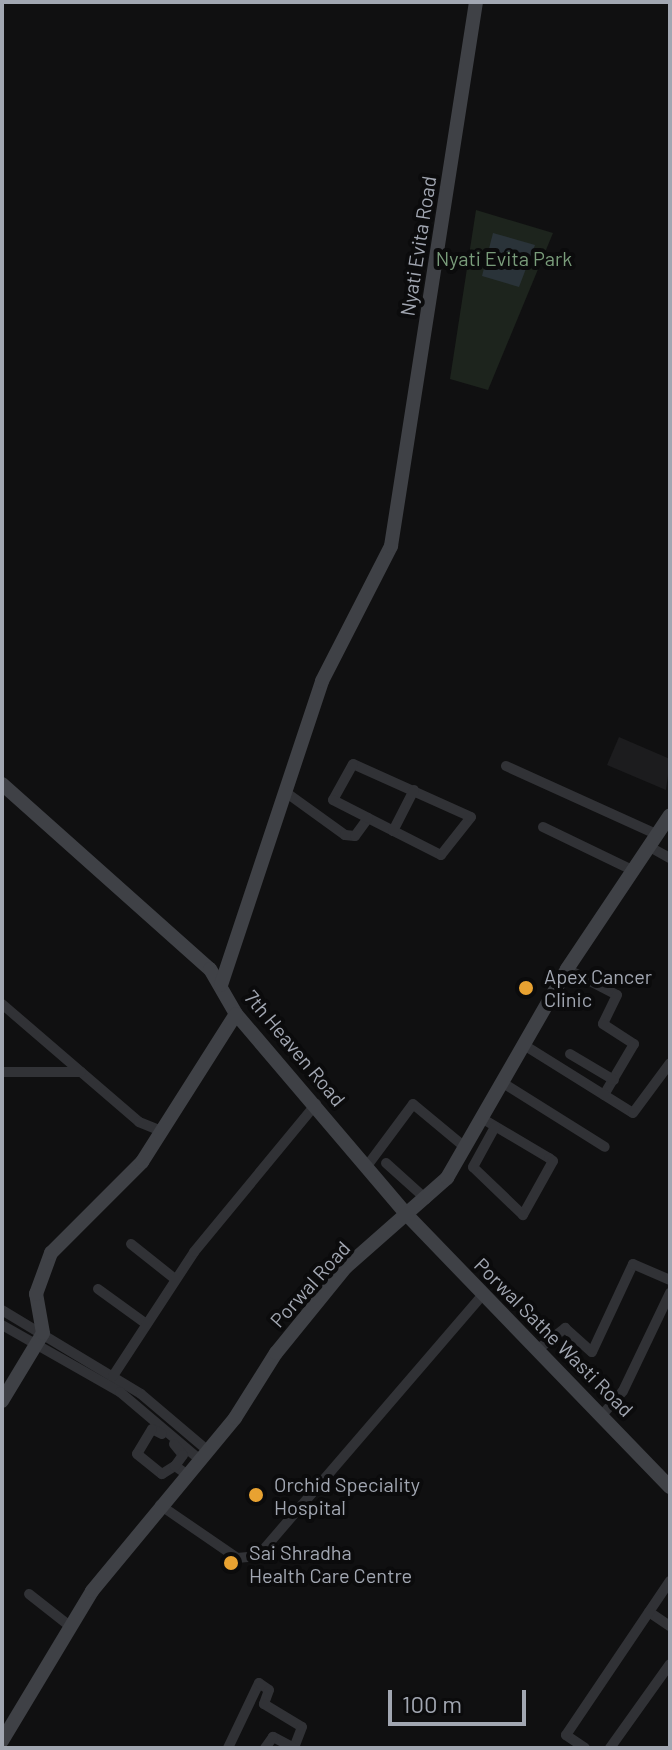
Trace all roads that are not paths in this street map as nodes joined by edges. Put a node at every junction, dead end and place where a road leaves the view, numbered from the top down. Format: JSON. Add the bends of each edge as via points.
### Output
{"nodes":[{"id":1,"x":476,"y":2,"type":"edge"},
{"id":2,"x":506,"y":766,"type":"dead end"},
{"id":3,"x":2,"y":784,"type":"edge"},
{"id":4,"x":414,"y":790,"type":"junction"},
{"id":5,"x":284,"y":791,"type":"junction"},
{"id":6,"x":670,"y":815,"type":"edge"},
{"id":7,"x":368,"y":818,"type":"junction"},
{"id":8,"x":543,"y":827,"type":"dead end"},
{"id":9,"x":393,"y":831,"type":"junction"},
{"id":10,"x":652,"y":840,"type":"junction"},
{"id":11,"x":670,"y":858,"type":"edge"},
{"id":12,"x":632,"y":870,"type":"junction"},
{"id":13,"x":567,"y":969,"type":"junction"},
{"id":14,"x":221,"y":985,"type":"junction"},
{"id":15,"x":2,"y":1004,"type":"edge"},
{"id":16,"x":236,"y":1014,"type":"junction"},
{"id":17,"x":524,"y":1045,"type":"junction"},
{"id":18,"x":570,"y":1054,"type":"dead end"},
{"id":19,"x":670,"y":1063,"type":"edge"},
{"id":20,"x":2,"y":1072,"type":"edge"},
{"id":21,"x":81,"y":1072,"type":"junction"},
{"id":22,"x":614,"y":1080,"type":"junction"},
{"id":23,"x":503,"y":1083,"type":"junction"},
{"id":24,"x":604,"y":1095,"type":"junction"},
{"id":25,"x":316,"y":1104,"type":"junction"},
{"id":26,"x":489,"y":1123,"type":"junction"},
{"id":27,"x":161,"y":1131,"type":"junction"},
{"id":28,"x":605,"y":1147,"type":"dead end"},
{"id":29,"x":466,"y":1148,"type":"junction"},
{"id":30,"x":386,"y":1163,"type":"dead end"},
{"id":31,"x":367,"y":1166,"type":"junction"},
{"id":32,"x":426,"y":1199,"type":"junction"},
{"id":33,"x":408,"y":1216,"type":"junction"},
{"id":34,"x":131,"y":1244,"type":"dead end"},
{"id":35,"x":175,"y":1279,"type":"junction"},
{"id":36,"x":670,"y":1280,"type":"edge"},
{"id":37,"x":98,"y":1289,"type":"dead end"},
{"id":38,"x":670,"y":1293,"type":"edge"},
{"id":39,"x":482,"y":1296,"type":"junction"},
{"id":40,"x":2,"y":1310,"type":"edge"},
{"id":41,"x":145,"y":1323,"type":"junction"},
{"id":42,"x":2,"y":1325,"type":"edge"},
{"id":43,"x":41,"y":1339,"type":"junction"},
{"id":44,"x":537,"y":1350,"type":"junction"},
{"id":45,"x":113,"y":1376,"type":"junction"},
{"id":46,"x":2,"y":1401,"type":"edge"},
{"id":47,"x":603,"y":1414,"type":"junction"},
{"id":48,"x":203,"y":1454,"type":"junction"},
{"id":49,"x":180,"y":1470,"type":"junction"},
{"id":50,"x":670,"y":1487,"type":"edge"},
{"id":51,"x":160,"y":1505,"type":"junction"},
{"id":52,"x":670,"y":1581,"type":"edge"},
{"id":53,"x":29,"y":1594,"type":"dead end"},
{"id":54,"x":649,"y":1612,"type":"junction"},
{"id":55,"x":670,"y":1626,"type":"edge"},
{"id":56,"x":71,"y":1627,"type":"junction"},
{"id":57,"x":670,"y":1664,"type":"edge"},
{"id":58,"x":308,"y":1729,"type":"dead end"},
{"id":59,"x":2,"y":1741,"type":"edge"},
{"id":60,"x":228,"y":1748,"type":"edge"},
{"id":61,"x":265,"y":1748,"type":"edge"},
{"id":62,"x":299,"y":1748,"type":"edge"},
{"id":63,"x":585,"y":1748,"type":"edge"},
{"id":64,"x":610,"y":1748,"type":"edge"}],
"edges":[{"from":1,"to":5,"type":"street","name":"Nyati Evita Road","via":[[386,561],[322,681]]},
{"from":2,"to":10,"type":"street"},
{"from":3,"to":14,"type":"street","name":"7th Heaven Road"},
{"from":4,"to":7,"type":"street","via":[[353,764],[333,800]]},
{"from":4,"to":9,"type":"street"},
{"from":4,"to":9,"type":"street","via":[[471,822],[446,855]]},
{"from":5,"to":7,"type":"street","via":[[345,835],[355,836]]},
{"from":5,"to":14,"type":"street","name":"Nyati Evita Road"},
{"from":6,"to":10,"type":"street","name":"Porwal Road"},
{"from":7,"to":9,"type":"street"},
{"from":8,"to":12,"type":"street"},
{"from":10,"to":11,"type":"street"},
{"from":10,"to":12,"type":"street","name":"Porwal Road"},
{"from":12,"to":13,"type":"street","name":"Porwal Road"},
{"from":13,"to":17,"type":"street","name":"Porwal Road"},
{"from":13,"to":22,"type":"street","via":[[617,996],[603,1024],[634,1045]]},
{"from":14,"to":16,"type":"street","name":"7th Heaven Road"},
{"from":15,"to":21,"type":"street"},
{"from":16,"to":25,"type":"street","name":"7th Heaven Road"},
{"from":16,"to":27,"type":"street"},
{"from":17,"to":23,"type":"street","name":"Porwal Road"},
{"from":17,"to":24,"type":"street"},
{"from":18,"to":22,"type":"street"},
{"from":19,"to":24,"type":"street","via":[[633,1113]]},
{"from":20,"to":21,"type":"street"},
{"from":21,"to":27,"type":"street","via":[[139,1122]]},
{"from":22,"to":24,"type":"street"},
{"from":23,"to":26,"type":"street","name":"Porwal Road"},
{"from":23,"to":28,"type":"street"},
{"from":25,"to":31,"type":"street","name":"7th Heaven Road"},
{"from":25,"to":35,"type":"street"},
{"from":26,"to":26,"type":"street","via":[[553,1161],[523,1215],[473,1167]]},
{"from":26,"to":29,"type":"street","name":"Porwal Road"},
{"from":27,"to":43,"type":"street","via":[[117,1194],[51,1253],[36,1294]]},
{"from":29,"to":31,"type":"street","via":[[413,1104]]},
{"from":29,"to":32,"type":"street","name":"Porwal Road"},
{"from":30,"to":32,"type":"street"},
{"from":31,"to":33,"type":"street","name":"7th Heaven Road"},
{"from":32,"to":33,"type":"street","name":"Porwal Road"},
{"from":33,"to":39,"type":"street","name":"Porwal Sathe Wasti Road"},
{"from":33,"to":48,"type":"street","name":"Porwal Road","via":[[346,1267]]},
{"from":34,"to":35,"type":"street"},
{"from":35,"to":41,"type":"street"},
{"from":36,"to":44,"type":"street","via":[[633,1264],[592,1352],[565,1328]]},
{"from":37,"to":41,"type":"street"},
{"from":38,"to":47,"type":"street","via":[[623,1391]]},
{"from":39,"to":44,"type":"street","name":"Porwal Sathe Wasti Road"},
{"from":39,"to":51,"type":"street","via":[[258,1556],[237,1558]]},
{"from":40,"to":43,"type":"street"},
{"from":41,"to":45,"type":"street"},
{"from":42,"to":43,"type":"street"},
{"from":43,"to":45,"type":"street"},
{"from":43,"to":46,"type":"street"},
{"from":43,"to":48,"type":"street"},
{"from":44,"to":47,"type":"street","name":"Porwal Sathe Wasti Road"},
{"from":45,"to":48,"type":"street"},
{"from":47,"to":50,"type":"street","name":"Porwal Sathe Wasti Road"},
{"from":48,"to":49,"type":"street","name":"Porwal Road"},
{"from":49,"to":49,"type":"street","via":[[162,1474],[135,1448],[156,1429],[182,1451]]},
{"from":49,"to":51,"type":"street","name":"Porwal Road"},
{"from":51,"to":56,"type":"street","name":"Porwal Road"},
{"from":52,"to":54,"type":"street"},
{"from":53,"to":56,"type":"street"},
{"from":54,"to":55,"type":"street"},
{"from":54,"to":63,"type":"street","via":[[566,1735]]},
{"from":56,"to":59,"type":"street","name":"Porwal Road"},
{"from":57,"to":64,"type":"street"},
{"from":58,"to":62,"type":"street"},
{"from":60,"to":61,"type":"street","via":[[259,1683],[269,1690],[264,1704],[302,1727],[294,1748],[273,1737]]}]}
